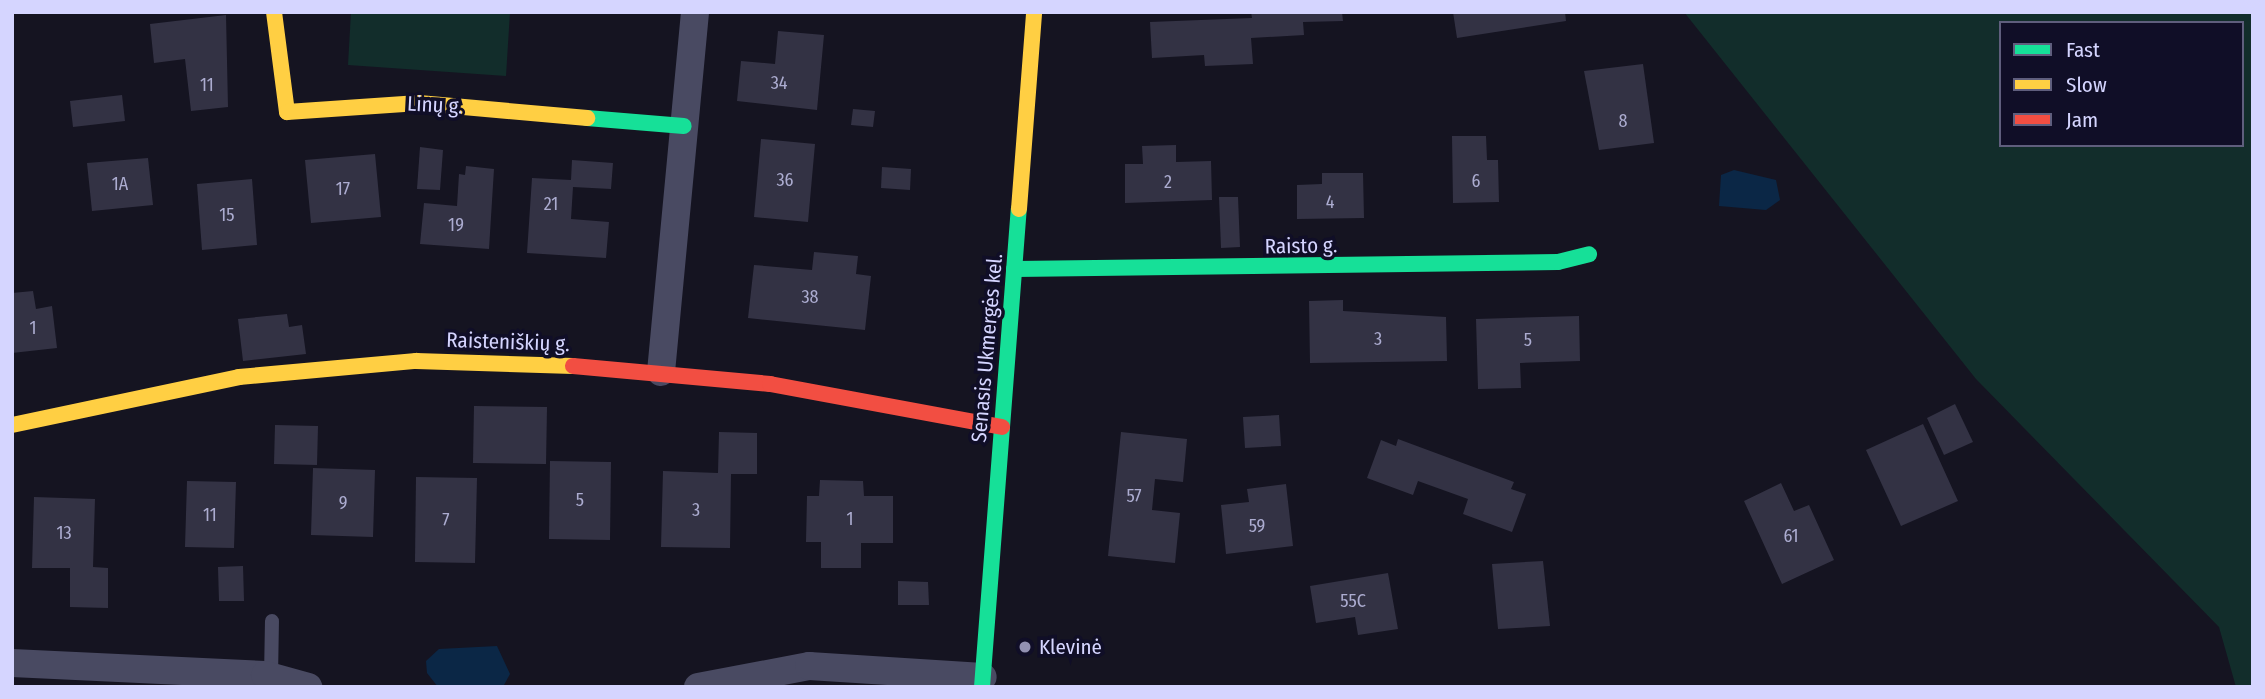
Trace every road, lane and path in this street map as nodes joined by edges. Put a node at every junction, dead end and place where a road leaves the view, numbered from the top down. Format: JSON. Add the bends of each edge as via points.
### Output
{"nodes":[{"id":1,"x":274,"y":12,"type":"edge"},
{"id":2,"x":695,"y":12,"type":"edge"},
{"id":3,"x":1034,"y":12,"type":"edge"},
{"id":4,"x":684,"y":126,"type":"junction"},
{"id":5,"x":1588,"y":254,"type":"dead end"},
{"id":6,"x":1014,"y":269,"type":"junction"},
{"id":7,"x":661,"y":372,"type":"junction"},
{"id":8,"x":12,"y":425,"type":"edge"},
{"id":9,"x":1002,"y":427,"type":"junction"},
{"id":10,"x":272,"y":621,"type":"dead end"},
{"id":11,"x":12,"y":663,"type":"edge"},
{"id":12,"x":271,"y":677,"type":"junction"},
{"id":13,"x":982,"y":682,"type":"edge"},
{"id":14,"x":308,"y":687,"type":"edge"},
{"id":15,"x":698,"y":687,"type":"edge"}],
"edges":[{"from":1,"to":4,"type":"street","name":"Linų g.","via":[[287,112],[419,103]]},
{"from":2,"to":4,"type":"street"},
{"from":3,"to":6,"type":"street","name":"Senasis Ukmergės kel."},
{"from":4,"to":7,"type":"street"},
{"from":5,"to":6,"type":"street","name":"Raisto g.","via":[[1558,262]]},
{"from":6,"to":9,"type":"street","name":"Senasis Ukmergės kel."},
{"from":7,"to":8,"type":"street","name":"Raisteniškių g.","via":[[519,361],[321,367],[239,377]]},
{"from":7,"to":9,"type":"street","name":"Raisteniškių g.","via":[[770,384],[928,418]]},
{"from":9,"to":13,"type":"street","name":"Senasis Ukmergės kel."},
{"from":10,"to":12,"type":"lane"},
{"from":11,"to":12,"type":"street"},
{"from":12,"to":14,"type":"street"},
{"from":13,"to":15,"type":"street","via":[[809,666]]}]}
